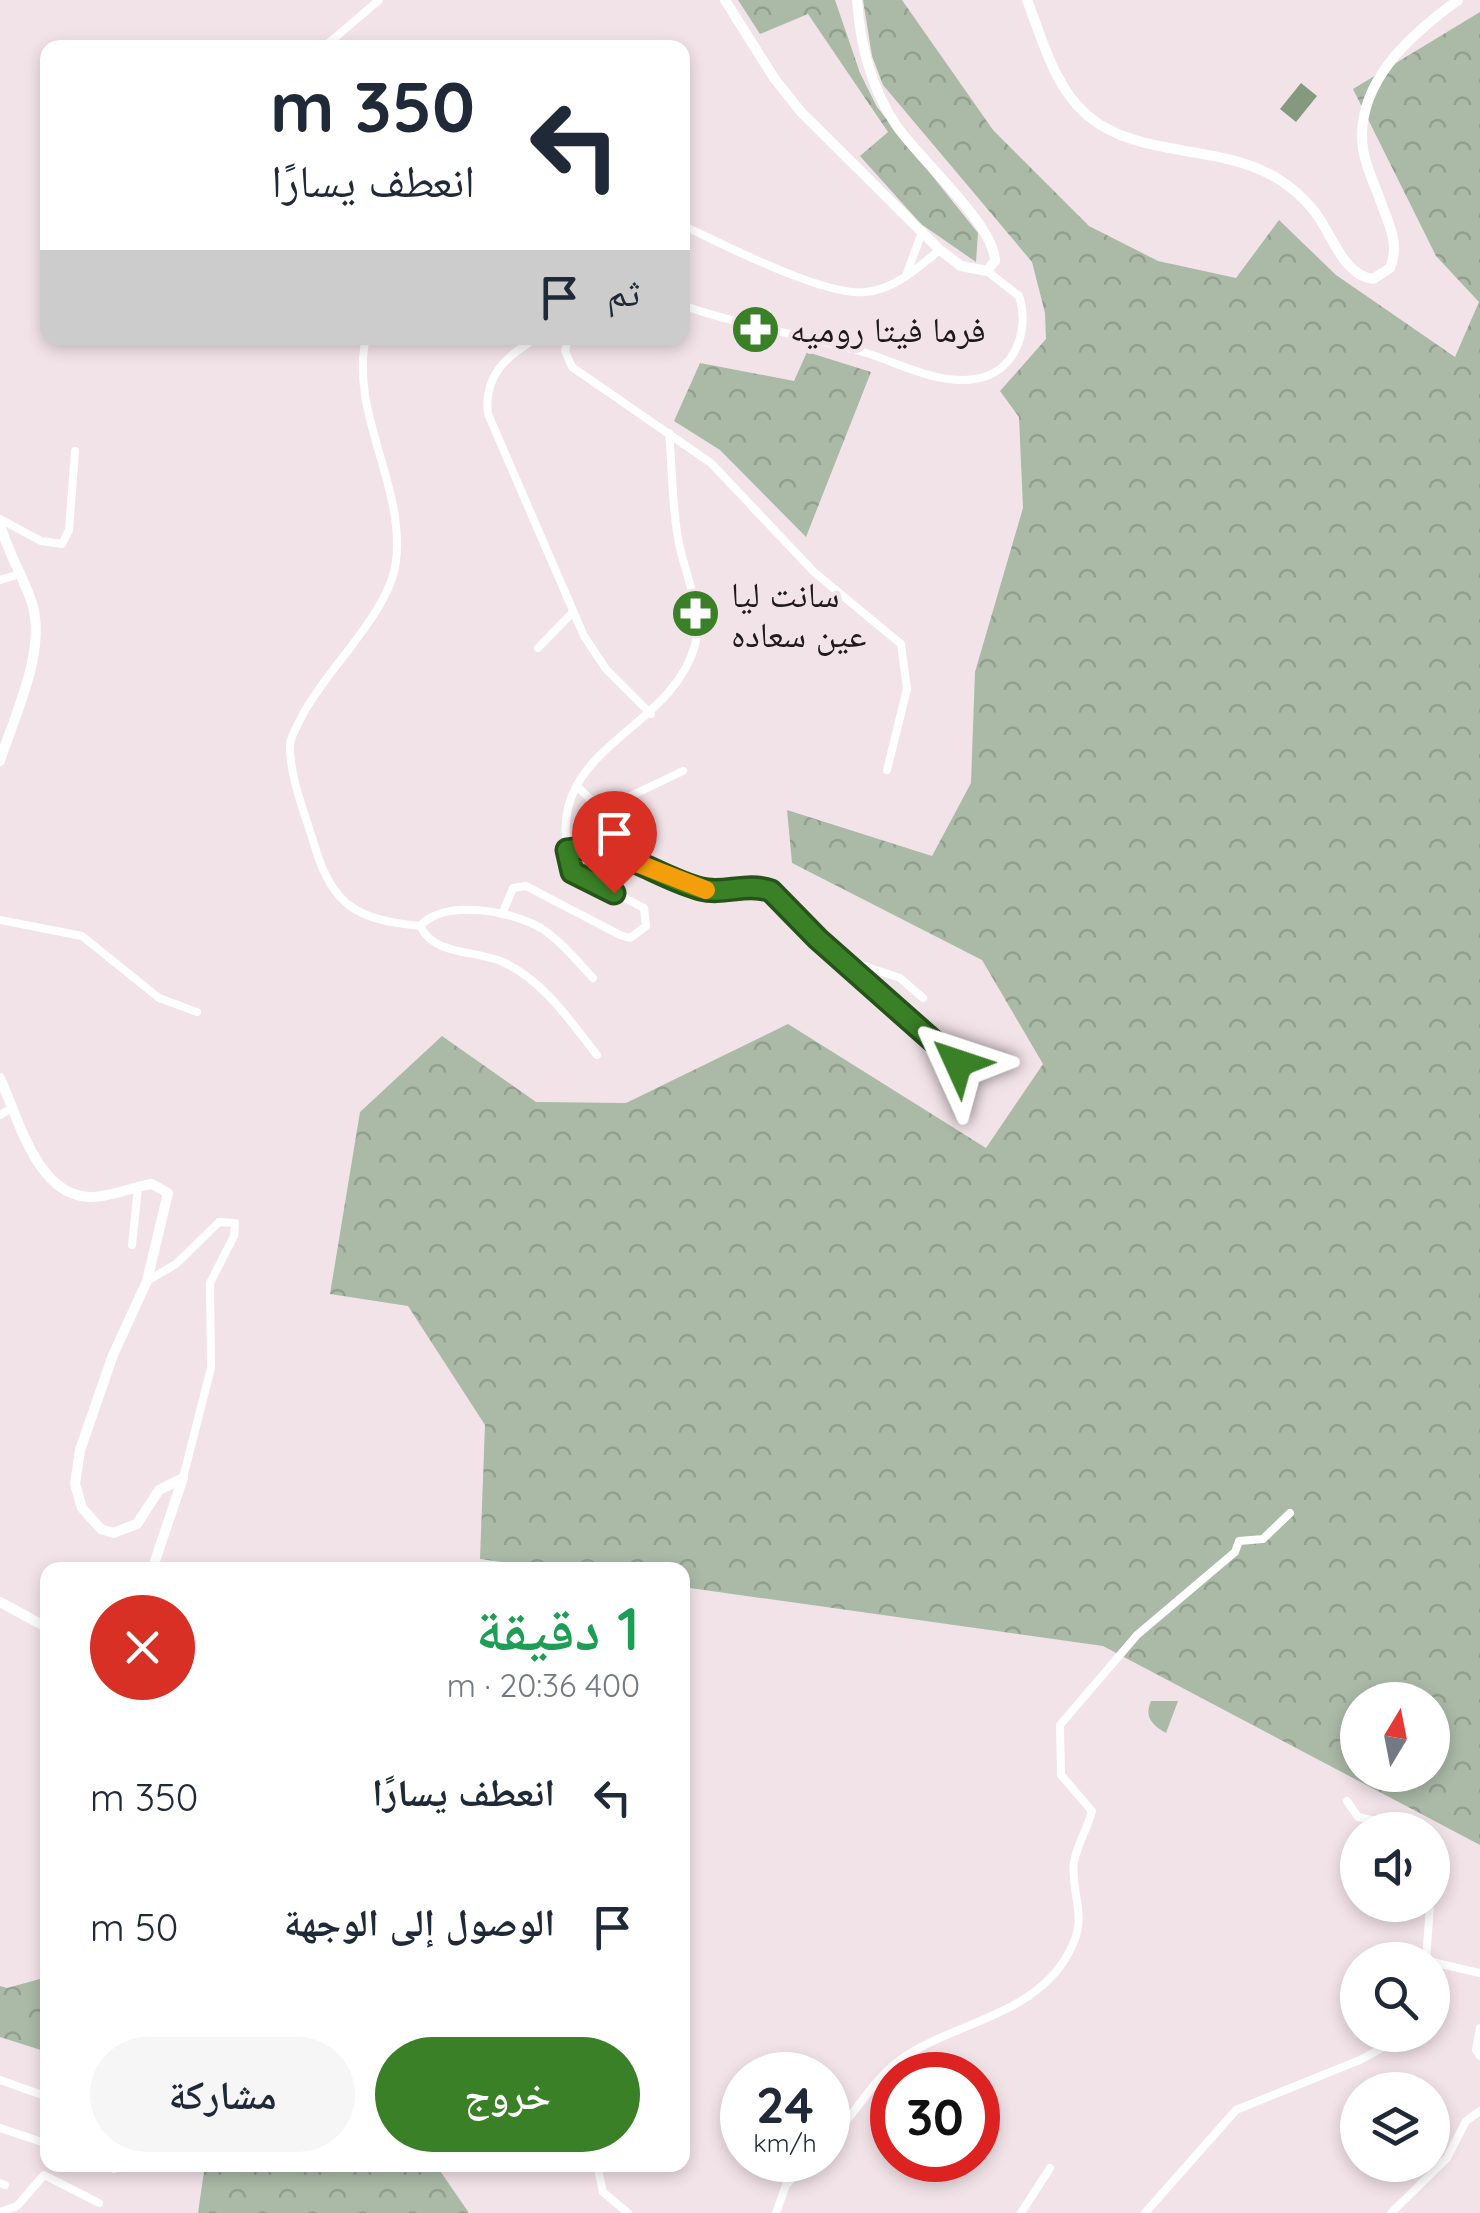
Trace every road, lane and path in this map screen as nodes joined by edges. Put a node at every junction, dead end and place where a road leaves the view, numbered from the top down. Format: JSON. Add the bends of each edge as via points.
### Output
{"nodes":[{"id":1,"x":379,"y":0,"type":"edge"},
{"id":2,"x":725,"y":0,"type":"edge"},
{"id":3,"x":857,"y":0,"type":"edge"},
{"id":4,"x":1027,"y":0,"type":"edge"},
{"id":5,"x":1458,"y":0,"type":"edge"},
{"id":6,"x":332,"y":40,"type":"edge"},
{"id":7,"x":690,"y":229,"type":"edge"},
{"id":8,"x":922,"y":232,"type":"junction"},
{"id":9,"x":940,"y":250,"type":"junction"},
{"id":10,"x":987,"y":270,"type":"junction"},
{"id":11,"x":905,"y":277,"type":"junction"},
{"id":12,"x":690,"y":307,"type":"edge"},
{"id":13,"x":365,"y":345,"type":"edge"},
{"id":14,"x":526,"y":345,"type":"edge"},
{"id":15,"x":566,"y":345,"type":"edge"},
{"id":16,"x":669,"y":433,"type":"junction"},
{"id":17,"x":75,"y":451,"type":"dead end"},
{"id":18,"x":0,"y":522,"type":"edge"},
{"id":19,"x":16,"y":575,"type":"junction"},
{"id":20,"x":0,"y":580,"type":"edge"},
{"id":21,"x":572,"y":613,"type":"junction"},
{"id":22,"x":538,"y":648,"type":"dead end"},
{"id":23,"x":651,"y":714,"type":"junction"},
{"id":24,"x":0,"y":761,"type":"edge"},
{"id":25,"x":888,"y":770,"type":"dead end"},
{"id":26,"x":684,"y":771,"type":"dead end"},
{"id":27,"x":578,"y":786,"type":"junction"},
{"id":28,"x":567,"y":850,"type":"junction"},
{"id":29,"x":502,"y":914,"type":"junction"},
{"id":30,"x":0,"y":920,"type":"edge"},
{"id":31,"x":420,"y":926,"type":"junction"},
{"id":32,"x":848,"y":962,"type":"junction"},
{"id":33,"x":593,"y":978,"type":"dead end"},
{"id":34,"x":924,"y":998,"type":"dead end"},
{"id":35,"x":197,"y":1012,"type":"dead end"},
{"id":36,"x":597,"y":1056,"type":"dead end"},
{"id":37,"x":958,"y":1063,"type":"dead end"},
{"id":38,"x":0,"y":1078,"type":"edge"},
{"id":39,"x":14,"y":1108,"type":"junction"},
{"id":40,"x":0,"y":1115,"type":"edge"},
{"id":41,"x":138,"y":1187,"type":"junction"},
{"id":42,"x":132,"y":1245,"type":"dead end"},
{"id":43,"x":147,"y":1281,"type":"junction"},
{"id":44,"x":183,"y":1478,"type":"junction"},
{"id":45,"x":1290,"y":1513,"type":"dead end"},
{"id":46,"x":155,"y":1562,"type":"edge"},
{"id":47,"x":0,"y":1602,"type":"edge"},
{"id":48,"x":40,"y":1624,"type":"edge"},
{"id":49,"x":1347,"y":1800,"type":"dead end"},
{"id":50,"x":1355,"y":1812,"type":"edge"},
{"id":51,"x":1450,"y":1966,"type":"edge"},
{"id":52,"x":1480,"y":1973,"type":"edge"},
{"id":53,"x":1480,"y":2028,"type":"edge"},
{"id":54,"x":1375,"y":2052,"type":"edge"},
{"id":55,"x":1480,"y":2056,"type":"edge"},
{"id":56,"x":0,"y":2080,"type":"edge"},
{"id":57,"x":40,"y":2095,"type":"edge"},
{"id":58,"x":1480,"y":2111,"type":"edge"},
{"id":59,"x":850,"y":2117,"type":"edge"},
{"id":60,"x":0,"y":2128,"type":"edge"},
{"id":61,"x":40,"y":2141,"type":"edge"},
{"id":62,"x":1050,"y":2168,"type":"dead end"},
{"id":63,"x":599,"y":2172,"type":"edge"},
{"id":64,"x":789,"y":2182,"type":"edge"},
{"id":65,"x":98,"y":2203,"type":"dead end"},
{"id":66,"x":0,"y":2212,"type":"edge"},
{"id":67,"x":628,"y":2213,"type":"edge"},
{"id":68,"x":776,"y":2213,"type":"edge"},
{"id":69,"x":1020,"y":2213,"type":"edge"},
{"id":70,"x":1145,"y":2213,"type":"edge"},
{"id":71,"x":1390,"y":2213,"type":"edge"}],
"edges":[{"from":1,"to":6,"type":"street"},
{"from":2,"to":8,"type":"street","via":[[802,112]]},
{"from":3,"to":10,"type":"street","via":[[863,46],[882,102],[990,238],[995,261]]},
{"from":4,"to":5,"type":"street","via":[[1057,74],[1085,114],[1134,139],[1232,160],[1272,176],[1306,202],[1354,272],[1373,278],[1390,268],[1395,248],[1363,152],[1362,120],[1372,89],[1394,57]]},
{"from":7,"to":11,"type":"street","via":[[846,292],[876,290]]},
{"from":8,"to":9,"type":"street"},
{"from":8,"to":11,"type":"street"},
{"from":9,"to":10,"type":"street","via":[[961,266]]},
{"from":9,"to":11,"type":"street"},
{"from":10,"to":12,"type":"street","via":[[1019,296],[1026,327],[1010,358],[980,379],[930,376]]},
{"from":13,"to":31,"type":"street","via":[[362,364],[390,477],[396,563],[383,598],[322,682],[290,740],[329,883],[365,917]]},
{"from":14,"to":21,"type":"street","via":[[495,372],[488,414]]},
{"from":15,"to":16,"type":"street","via":[[572,367]]},
{"from":16,"to":23,"type":"street","via":[[676,528],[697,637],[689,661]]},
{"from":16,"to":25,"type":"street","via":[[711,463],[814,572],[901,644],[906,689]]},
{"from":17,"to":18,"type":"street","via":[[62,544]]},
{"from":18,"to":19,"type":"street"},
{"from":19,"to":20,"type":"street"},
{"from":19,"to":24,"type":"street","via":[[32,604],[35,628]]},
{"from":21,"to":22,"type":"street"},
{"from":21,"to":23,"type":"street","via":[[606,669]]},
{"from":23,"to":27,"type":"street","via":[[600,750]]},
{"from":26,"to":27,"type":"street","via":[[601,810]]},
{"from":27,"to":28,"type":"street","via":[[568,814]]},
{"from":28,"to":29,"type":"street","via":[[572,872],[644,908],[646,926],[630,938],[620,935],[526,886],[513,888]]},
{"from":28,"to":32,"type":"street","via":[[589,845],[708,890],[761,887]]},
{"from":29,"to":31,"type":"street","via":[[444,913]]},
{"from":29,"to":33,"type":"street","via":[[543,930]]},
{"from":30,"to":35,"type":"street","via":[[82,936],[159,998]]},
{"from":31,"to":36,"type":"street","via":[[436,946],[524,974]]},
{"from":32,"to":34,"type":"street","via":[[900,978]]},
{"from":32,"to":37,"type":"street"},
{"from":38,"to":39,"type":"street"},
{"from":39,"to":40,"type":"street"},
{"from":39,"to":41,"type":"street","via":[[42,1169],[64,1190],[90,1198]]},
{"from":41,"to":42,"type":"street"},
{"from":41,"to":43,"type":"street","via":[[158,1184],[168,1193]]},
{"from":43,"to":44,"type":"street","via":[[176,1264],[219,1222],[235,1224],[210,1283],[211,1368]]},
{"from":43,"to":44,"type":"street","via":[[123,1326],[85,1435],[77,1494],[101,1529],[124,1532],[159,1490]]},
{"from":44,"to":46,"type":"street"},
{"from":45,"to":59,"type":"street","via":[[1263,1539],[1239,1540],[1235,1552],[1118,1655],[1060,1726],[1061,1775],[1092,1811],[1074,1862],[1078,1931],[1064,1959],[1018,2002],[894,2066]]},
{"from":47,"to":48,"type":"street"},
{"from":49,"to":50,"type":"street"},
{"from":51,"to":52,"type":"street"},
{"from":53,"to":55,"type":"street"},
{"from":54,"to":70,"type":"street","via":[[1236,2110]]},
{"from":56,"to":57,"type":"street"},
{"from":58,"to":71,"type":"street","via":[[1466,2122],[1448,2158]]},
{"from":60,"to":61,"type":"street"},
{"from":62,"to":69,"type":"street"},
{"from":63,"to":67,"type":"street","via":[[604,2192]]},
{"from":64,"to":68,"type":"street"},
{"from":65,"to":66,"type":"street","via":[[44,2175],[17,2206]]}]}
